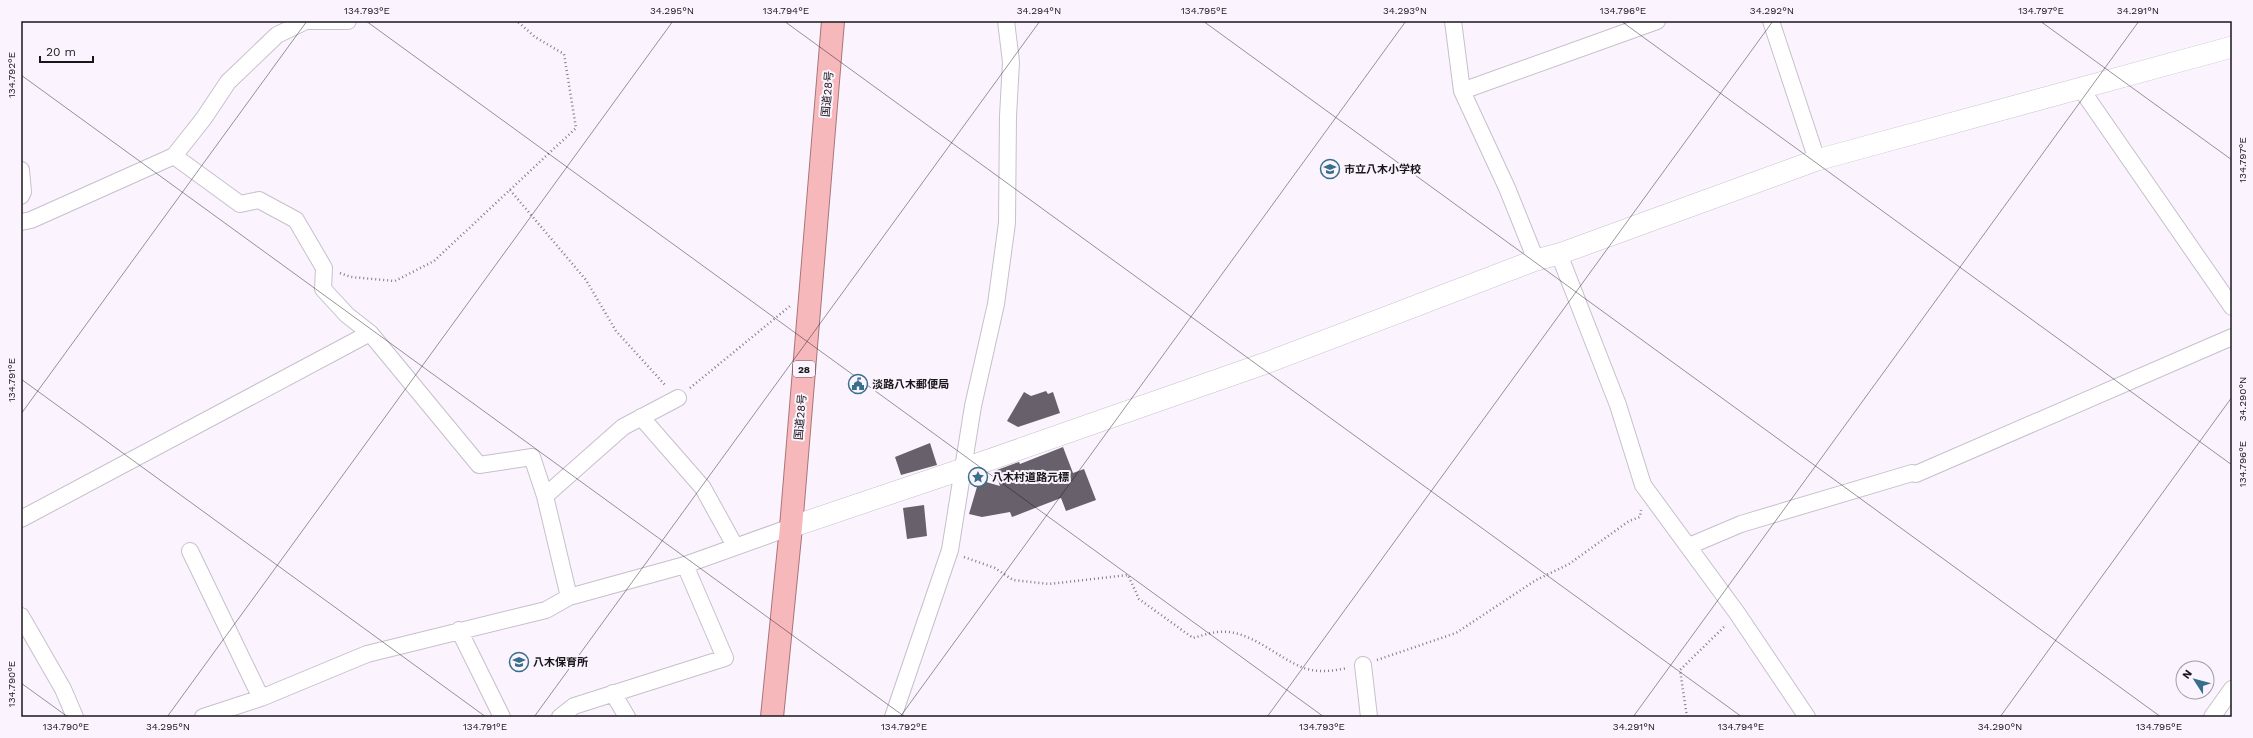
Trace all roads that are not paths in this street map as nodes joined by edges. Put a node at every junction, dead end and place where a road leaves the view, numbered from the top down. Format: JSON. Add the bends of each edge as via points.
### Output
{"nodes":[{"id":1,"x":306,"y":21,"type":"edge"},
{"id":2,"x":348,"y":21,"type":"edge"},
{"id":3,"x":833,"y":21,"type":"edge"},
{"id":4,"x":1006,"y":21,"type":"edge"},
{"id":5,"x":1453,"y":21,"type":"edge"},
{"id":6,"x":1657,"y":21,"type":"edge"},
{"id":7,"x":1771,"y":21,"type":"edge"},
{"id":8,"x":2232,"y":47,"type":"edge"},
{"id":9,"x":2081,"y":89,"type":"junction"},
{"id":10,"x":1462,"y":91,"type":"junction"},
{"id":11,"x":174,"y":156,"type":"junction"},
{"id":12,"x":1818,"y":160,"type":"junction"},
{"id":13,"x":21,"y":170,"type":"edge"},
{"id":14,"x":21,"y":196,"type":"edge"},
{"id":15,"x":21,"y":222,"type":"edge"},
{"id":16,"x":1559,"y":254,"type":"junction"},
{"id":17,"x":1536,"y":260,"type":"junction"},
{"id":18,"x":2232,"y":307,"type":"edge"},
{"id":19,"x":370,"y":334,"type":"junction"},
{"id":20,"x":2232,"y":337,"type":"edge"},
{"id":21,"x":678,"y":398,"type":"road end"},
{"id":22,"x":641,"y":417,"type":"junction"},
{"id":23,"x":963,"y":469,"type":"junction"},
{"id":24,"x":545,"y":496,"type":"junction"},
{"id":25,"x":21,"y":519,"type":"edge"},
{"id":26,"x":791,"y":526,"type":"junction"},
{"id":27,"x":735,"y":546,"type":"junction"},
{"id":28,"x":1689,"y":546,"type":"junction"},
{"id":29,"x":190,"y":550,"type":"dead end"},
{"id":30,"x":685,"y":564,"type":"junction"},
{"id":31,"x":569,"y":597,"type":"junction"},
{"id":32,"x":21,"y":616,"type":"edge"},
{"id":33,"x":459,"y":630,"type":"junction"},
{"id":34,"x":1363,"y":665,"type":"road end"},
{"id":35,"x":2232,"y":689,"type":"edge"},
{"id":36,"x":613,"y":693,"type":"junction"},
{"id":37,"x":261,"y":698,"type":"junction"},
{"id":38,"x":75,"y":717,"type":"edge"},
{"id":39,"x":203,"y":717,"type":"edge"},
{"id":40,"x":502,"y":717,"type":"edge"},
{"id":41,"x":560,"y":717,"type":"edge"},
{"id":42,"x":628,"y":717,"type":"edge"},
{"id":43,"x":772,"y":717,"type":"edge"},
{"id":44,"x":893,"y":717,"type":"edge"},
{"id":45,"x":1369,"y":717,"type":"edge"},
{"id":46,"x":1807,"y":717,"type":"edge"},
{"id":47,"x":2212,"y":717,"type":"edge"}],
"edges":[{"from":1,"to":2,"type":"street"},
{"from":1,"to":11,"type":"street","via":[[277,35],[228,82]]},
{"from":3,"to":26,"type":"highway","name":"国道28号","number":"28"},
{"from":4,"to":23,"type":"street","via":[[1011,62],[1007,223],[996,304],[973,406]]},
{"from":5,"to":10,"type":"street"},
{"from":6,"to":10,"type":"street"},
{"from":7,"to":12,"type":"street"},
{"from":8,"to":9,"type":"street"},
{"from":9,"to":12,"type":"street"},
{"from":9,"to":18,"type":"street"},
{"from":10,"to":17,"type":"street","via":[[1507,188]]},
{"from":11,"to":15,"type":"street","via":[[31,220]]},
{"from":11,"to":19,"type":"street","via":[[240,204],[259,200],[296,220],[324,268],[323,289],[347,315]]},
{"from":12,"to":16,"type":"street"},
{"from":13,"to":14,"type":"street"},
{"from":16,"to":17,"type":"street"},
{"from":16,"to":28,"type":"street","via":[[1618,405],[1643,485]]},
{"from":17,"to":23,"type":"street","via":[[1266,363]]},
{"from":19,"to":24,"type":"street","via":[[479,465],[532,457]]},
{"from":19,"to":25,"type":"street"},
{"from":20,"to":28,"type":"street","via":[[1916,474],[1912,473],[1741,524]]},
{"from":21,"to":22,"type":"street"},
{"from":22,"to":24,"type":"street","via":[[623,427]]},
{"from":22,"to":27,"type":"street","via":[[703,488]]},
{"from":23,"to":26,"type":"street"},
{"from":23,"to":44,"type":"street","via":[[950,550]]},
{"from":24,"to":31,"type":"street"},
{"from":26,"to":27,"type":"street"},
{"from":26,"to":43,"type":"highway","name":"国道28号","number":"28"},
{"from":27,"to":30,"type":"street"},
{"from":28,"to":46,"type":"street"},
{"from":29,"to":37,"type":"street"},
{"from":30,"to":31,"type":"street"},
{"from":30,"to":36,"type":"street","via":[[724,658]]},
{"from":31,"to":33,"type":"street","via":[[546,610]]},
{"from":32,"to":38,"type":"street","via":[[63,688]]},
{"from":33,"to":37,"type":"street","via":[[367,654]]},
{"from":33,"to":40,"type":"street"},
{"from":34,"to":45,"type":"street"},
{"from":35,"to":47,"type":"street"},
{"from":36,"to":41,"type":"street","via":[[574,706]]},
{"from":36,"to":42,"type":"street"},
{"from":37,"to":39,"type":"street"}]}
